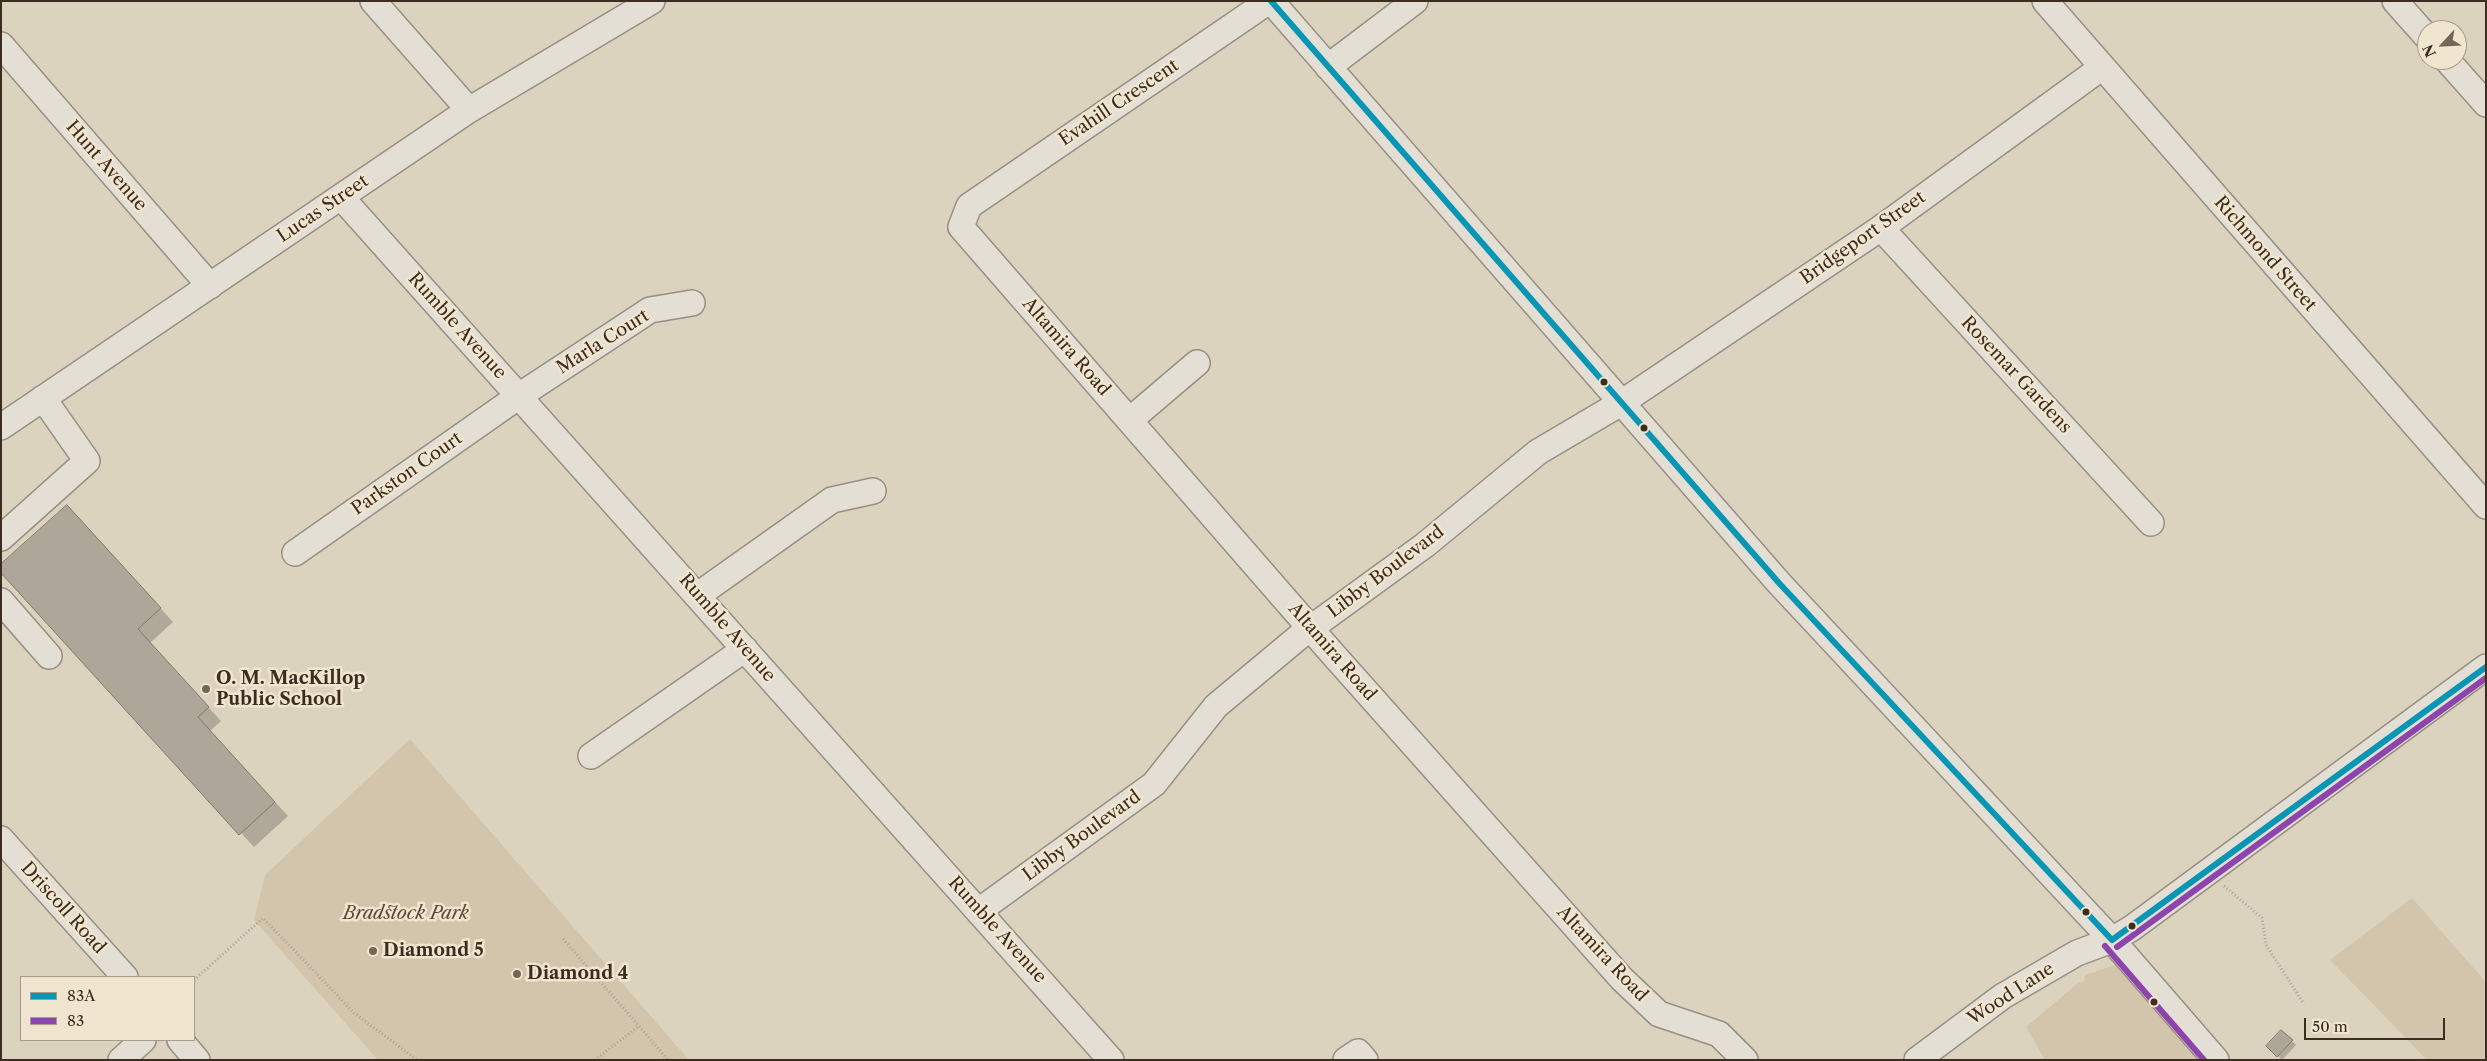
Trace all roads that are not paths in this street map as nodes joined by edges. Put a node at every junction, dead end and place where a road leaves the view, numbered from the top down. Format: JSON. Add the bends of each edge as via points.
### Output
{"nodes":[{"id":1,"x":373,"y":1,"type":"edge"},
{"id":2,"x":652,"y":1,"type":"edge"},
{"id":3,"x":1270,"y":1,"type":"edge"},
{"id":4,"x":1415,"y":1,"type":"edge"},
{"id":5,"x":2045,"y":1,"type":"edge"},
{"id":6,"x":2395,"y":1,"type":"edge"},
{"id":7,"x":2417,"y":26,"type":"edge"},
{"id":8,"x":1,"y":45,"type":"edge"},
{"id":9,"x":1328,"y":67,"type":"junction"},
{"id":10,"x":2101,"y":68,"type":"junction"},
{"id":11,"x":2456,"y":70,"type":"edge"},
{"id":12,"x":2486,"y":104,"type":"edge"},
{"id":13,"x":469,"y":110,"type":"junction"},
{"id":14,"x":342,"y":197,"type":"junction"},
{"id":15,"x":969,"y":206,"type":"joint"},
{"id":16,"x":1881,"y":228,"type":"junction"},
{"id":17,"x":210,"y":286,"type":"junction"},
{"id":18,"x":692,"y":303,"type":"dead end"},
{"id":19,"x":1197,"y":363,"type":"dead end"},
{"id":20,"x":519,"y":396,"type":"junction"},
{"id":21,"x":43,"y":398,"type":"junction"},
{"id":22,"x":1622,"y":403,"type":"junction"},
{"id":23,"x":1130,"y":420,"type":"junction"},
{"id":24,"x":1,"y":428,"type":"edge"},
{"id":25,"x":874,"y":491,"type":"dead end"},
{"id":26,"x":2486,"y":506,"type":"edge"},
{"id":27,"x":2151,"y":523,"type":"dead end"},
{"id":28,"x":1,"y":538,"type":"edge"},
{"id":29,"x":295,"y":553,"type":"dead end"},
{"id":30,"x":698,"y":594,"type":"junction"},
{"id":31,"x":1,"y":601,"type":"edge"},
{"id":32,"x":1311,"y":628,"type":"junction"},
{"id":33,"x":745,"y":648,"type":"junction"},
{"id":34,"x":49,"y":656,"type":"dead end"},
{"id":35,"x":2486,"y":667,"type":"edge"},
{"id":36,"x":591,"y":756,"type":"dead end"},
{"id":37,"x":1,"y":839,"type":"edge"},
{"id":38,"x":980,"y":910,"type":"junction"},
{"id":39,"x":2112,"y":940,"type":"junction"},
{"id":40,"x":124,"y":976,"type":"edge"},
{"id":41,"x":142,"y":1041,"type":"edge"},
{"id":42,"x":181,"y":1041,"type":"edge"},
{"id":43,"x":121,"y":1060,"type":"edge"},
{"id":44,"x":197,"y":1060,"type":"edge"},
{"id":45,"x":1112,"y":1060,"type":"edge"},
{"id":46,"x":1346,"y":1060,"type":"edge"},
{"id":47,"x":1365,"y":1060,"type":"edge"},
{"id":48,"x":1744,"y":1060,"type":"edge"},
{"id":49,"x":1917,"y":1060,"type":"edge"},
{"id":50,"x":2216,"y":1060,"type":"edge"}],
"edges":[{"from":1,"to":13,"type":"street"},
{"from":2,"to":13,"type":"street","name":"Lucas Street"},
{"from":3,"to":9,"type":"street"},
{"from":3,"to":15,"type":"street","name":"Evahill Crescent"},
{"from":4,"to":9,"type":"street"},
{"from":5,"to":10,"type":"street","name":"Richmond Street"},
{"from":6,"to":7,"type":"street"},
{"from":8,"to":17,"type":"street","name":"Hunt Avenue"},
{"from":9,"to":22,"type":"street"},
{"from":10,"to":16,"type":"street","name":"Bridgeport Street"},
{"from":10,"to":26,"type":"street","name":"Richmond Street"},
{"from":11,"to":12,"type":"street"},
{"from":13,"to":14,"type":"street","name":"Lucas Street"},
{"from":14,"to":17,"type":"street","name":"Lucas Street"},
{"from":14,"to":20,"type":"street","name":"Rumble Avenue"},
{"from":15,"to":23,"type":"street","name":"Altamira Road","via":[[961,227]]},
{"from":16,"to":22,"type":"street","name":"Bridgeport Street"},
{"from":16,"to":27,"type":"street","name":"Rosemar Gardens"},
{"from":17,"to":21,"type":"street","name":"Lucas Street"},
{"from":18,"to":20,"type":"street","name":"Marla Court","via":[[650,310]]},
{"from":19,"to":23,"type":"street"},
{"from":20,"to":29,"type":"street","name":"Parkston Court"},
{"from":20,"to":30,"type":"street","name":"Rumble Avenue"},
{"from":21,"to":24,"type":"street","name":"Lucas Street"},
{"from":21,"to":28,"type":"street","via":[[87,461]]},
{"from":22,"to":32,"type":"street","name":"Libby Boulevard","via":[[1538,452],[1425,545]]},
{"from":22,"to":39,"type":"street","via":[[1779,583]]},
{"from":23,"to":32,"type":"street","name":"Altamira Road"},
{"from":25,"to":30,"type":"street","via":[[832,500]]},
{"from":30,"to":33,"type":"street","name":"Rumble Avenue"},
{"from":31,"to":34,"type":"street"},
{"from":32,"to":38,"type":"street","name":"Libby Boulevard","via":[[1216,706],[1154,784]]},
{"from":32,"to":48,"type":"street","name":"Altamira Road","via":[[1622,979],[1659,1014],[1719,1034]]},
{"from":33,"to":36,"type":"street"},
{"from":33,"to":38,"type":"street","name":"Rumble Avenue"},
{"from":35,"to":39,"type":"street","name":"Wood Lane"},
{"from":37,"to":40,"type":"street","name":"Driscoll Road"},
{"from":38,"to":45,"type":"street","name":"Rumble Avenue"},
{"from":39,"to":49,"type":"street","name":"Wood Lane","via":[[2077,953],[2003,996]]},
{"from":39,"to":50,"type":"street"},
{"from":41,"to":43,"type":"street"},
{"from":42,"to":44,"type":"street"},
{"from":46,"to":47,"type":"street","via":[[1358,1052]]}]}
